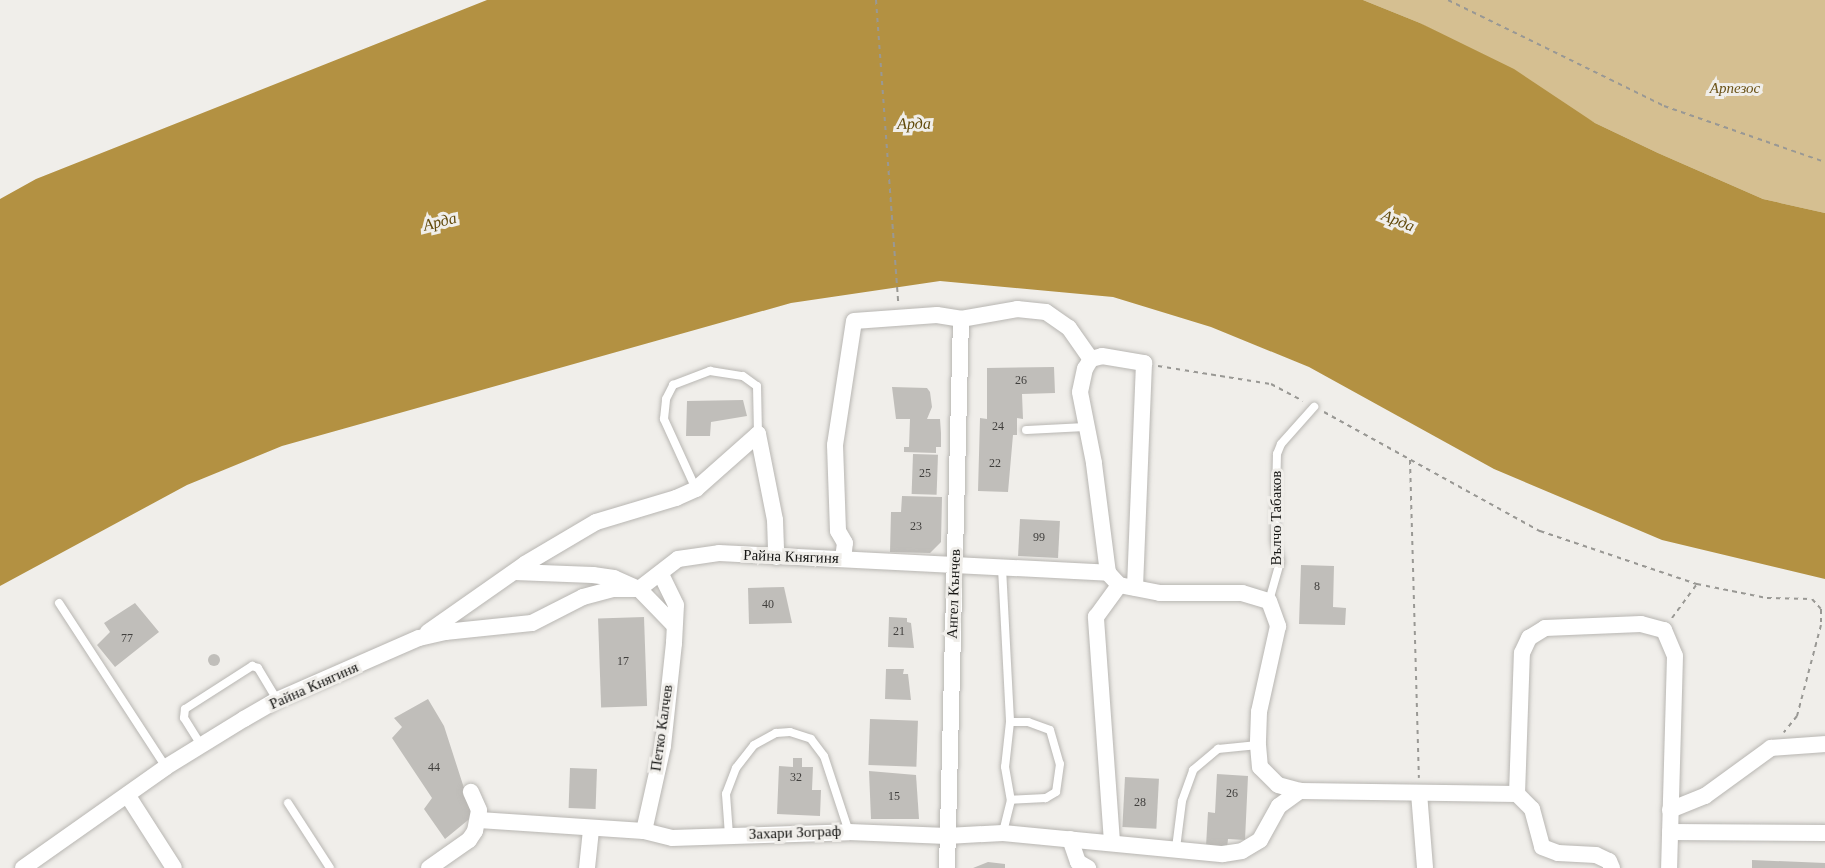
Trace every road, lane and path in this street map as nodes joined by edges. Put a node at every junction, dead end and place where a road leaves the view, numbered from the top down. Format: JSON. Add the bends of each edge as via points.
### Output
{"nodes":[{"id":1,"x":876,"y":0,"type":"edge"},
{"id":2,"x":1448,"y":0,"type":"edge"},
{"id":3,"x":1825,"y":162,"type":"edge"},
{"id":4,"x":897,"y":291,"type":"dead end"},
{"id":5,"x":961,"y":319,"type":"junction"},
{"id":6,"x":1091,"y":360,"type":"junction"},
{"id":7,"x":1144,"y":363,"type":"junction"},
{"id":8,"x":1314,"y":407,"type":"junction"},
{"id":9,"x":1086,"y":427,"type":"junction"},
{"id":10,"x":1026,"y":430,"type":"dead end"},
{"id":11,"x":758,"y":434,"type":"junction"},
{"id":12,"x":1410,"y":459,"type":"junction"},
{"id":13,"x":696,"y":489,"type":"junction"},
{"id":14,"x":776,"y":557,"type":"junction"},
{"id":15,"x":843,"y":559,"type":"junction"},
{"id":16,"x":955,"y":566,"type":"junction"},
{"id":17,"x":1002,"y":568,"type":"junction"},
{"id":18,"x":515,"y":572,"type":"junction"},
{"id":19,"x":661,"y":574,"type":"junction"},
{"id":20,"x":1121,"y":582,"type":"junction"},
{"id":21,"x":1697,"y":584,"type":"junction"},
{"id":22,"x":639,"y":589,"type":"junction"},
{"id":23,"x":1269,"y":601,"type":"junction"},
{"id":24,"x":59,"y":603,"type":"dead end"},
{"id":25,"x":673,"y":624,"type":"junction"},
{"id":26,"x":1664,"y":630,"type":"junction"},
{"id":27,"x":419,"y":639,"type":"junction"},
{"id":28,"x":278,"y":700,"type":"junction"},
{"id":29,"x":1010,"y":722,"type":"junction"},
{"id":30,"x":1825,"y":744,"type":"edge"},
{"id":31,"x":201,"y":745,"type":"junction"},
{"id":32,"x":1258,"y":745,"type":"junction"},
{"id":33,"x":1772,"y":748,"type":"junction"},
{"id":34,"x":166,"y":767,"type":"junction"},
{"id":35,"x":1300,"y":791,"type":"junction"},
{"id":36,"x":471,"y":792,"type":"dead end"},
{"id":37,"x":1419,"y":793,"type":"junction"},
{"id":38,"x":1517,"y":794,"type":"junction"},
{"id":39,"x":128,"y":796,"type":"junction"},
{"id":40,"x":1011,"y":800,"type":"junction"},
{"id":41,"x":288,"y":803,"type":"dead end"},
{"id":42,"x":1671,"y":810,"type":"junction"},
{"id":43,"x":479,"y":820,"type":"junction"},
{"id":44,"x":591,"y":830,"type":"junction"},
{"id":45,"x":644,"y":831,"type":"junction"},
{"id":46,"x":849,"y":832,"type":"junction"},
{"id":47,"x":1670,"y":832,"type":"junction"},
{"id":48,"x":1003,"y":833,"type":"junction"},
{"id":49,"x":1825,"y":833,"type":"edge"},
{"id":50,"x":729,"y":835,"type":"junction"},
{"id":51,"x":947,"y":836,"type":"junction"},
{"id":52,"x":1070,"y":839,"type":"junction"},
{"id":53,"x":1112,"y":842,"type":"junction"},
{"id":54,"x":1176,"y":848,"type":"junction"},
{"id":55,"x":41,"y":863,"type":"edge"},
{"id":56,"x":23,"y":868,"type":"edge"},
{"id":57,"x":174,"y":868,"type":"edge"},
{"id":58,"x":330,"y":868,"type":"edge"},
{"id":59,"x":429,"y":868,"type":"edge"},
{"id":60,"x":587,"y":868,"type":"edge"},
{"id":61,"x":947,"y":868,"type":"edge"},
{"id":62,"x":1088,"y":868,"type":"edge"},
{"id":63,"x":1425,"y":868,"type":"edge"},
{"id":64,"x":1612,"y":868,"type":"edge"},
{"id":65,"x":1669,"y":868,"type":"edge"}],
"edges":[{"from":1,"to":4,"type":"path"},
{"from":2,"to":3,"type":"path","via":[[1664,106]]},
{"from":5,"to":6,"type":"street","via":[[1017,309],[1046,312],[1069,328]]},
{"from":5,"to":15,"type":"street","via":[[937,315],[854,321],[835,446],[838,531],[845,543]]},
{"from":5,"to":16,"type":"street","name":"Ангел Кънчев"},
{"from":6,"to":7,"type":"street","via":[[1102,356]]},
{"from":6,"to":9,"type":"street","via":[[1080,392]]},
{"from":7,"to":8,"type":"path","via":[[1271,384]]},
{"from":7,"to":20,"type":"street"},
{"from":8,"to":12,"type":"path"},
{"from":8,"to":23,"type":"lane","name":"Вълчо Табаков","via":[[1281,444],[1277,454],[1275,541],[1280,562]]},
{"from":9,"to":10,"type":"lane"},
{"from":9,"to":20,"type":"street"},
{"from":11,"to":13,"type":"street"},
{"from":11,"to":13,"type":"lane","via":[[757,386],[743,376],[710,371],[673,385],[666,399],[664,419]]},
{"from":11,"to":14,"type":"street","via":[[775,520]]},
{"from":12,"to":21,"type":"path","via":[[1540,531]]},
{"from":12,"to":37,"type":"path"},
{"from":13,"to":18,"type":"street","via":[[596,522]]},
{"from":14,"to":15,"type":"street","name":"Райна Княгиня"},
{"from":14,"to":19,"type":"street","name":"Райна Княгиня","via":[[694,554],[678,559]]},
{"from":15,"to":16,"type":"street","name":"Райна Княгиня"},
{"from":16,"to":17,"type":"street","name":"Райна Княгиня"},
{"from":16,"to":51,"type":"street","name":"Ангел Кънчев"},
{"from":17,"to":20,"type":"street","name":"Райна Княгиня"},
{"from":17,"to":29,"type":"lane"},
{"from":18,"to":22,"type":"street","via":[[593,575],[614,578]]},
{"from":18,"to":27,"type":"street"},
{"from":19,"to":22,"type":"street","name":"Райна Княгиня"},
{"from":19,"to":25,"type":"street","name":"Петко Калчев","via":[[676,605]]},
{"from":20,"to":23,"type":"street","name":"Райна Княгиня","via":[[1186,595],[1242,593]]},
{"from":20,"to":53,"type":"street","via":[[1096,617]]},
{"from":21,"to":26,"type":"path"},
{"from":21,"to":33,"type":"path","via":[[1767,598],[1812,600],[1821,609],[1821,625],[1797,717]]},
{"from":22,"to":25,"type":"street"},
{"from":22,"to":27,"type":"street","name":"Райна Княгиня","via":[[612,589],[583,597],[532,623],[445,632]]},
{"from":23,"to":32,"type":"street","via":[[1278,626],[1259,712]]},
{"from":24,"to":34,"type":"lane"},
{"from":25,"to":45,"type":"street","name":"Петко Калчев","via":[[663,746]]},
{"from":26,"to":38,"type":"street","via":[[1641,624],[1545,628],[1529,638],[1522,653]]},
{"from":26,"to":42,"type":"street","via":[[1675,656]]},
{"from":27,"to":28,"type":"street","name":"Райна Княгиня"},
{"from":28,"to":31,"type":"street","name":"Райна Княгиня"},
{"from":28,"to":31,"type":"lane","via":[[258,668],[252,666],[185,709],[184,717]]},
{"from":29,"to":40,"type":"lane","via":[[1005,767]]},
{"from":29,"to":40,"type":"lane","via":[[1028,722],[1050,730],[1060,764],[1056,792],[1046,798]]},
{"from":30,"to":33,"type":"street"},
{"from":31,"to":34,"type":"street","name":"Райна Княгиня"},
{"from":32,"to":35,"type":"street","via":[[1260,767],[1278,785]]},
{"from":32,"to":54,"type":"lane","via":[[1218,749],[1193,770],[1182,801]]},
{"from":33,"to":42,"type":"street","via":[[1705,796]]},
{"from":34,"to":39,"type":"street","name":"Райна Княгиня"},
{"from":35,"to":37,"type":"street"},
{"from":35,"to":54,"type":"street","name":"Захари Зограф","via":[[1279,806],[1260,840],[1242,851],[1223,854]]},
{"from":36,"to":43,"type":"street"},
{"from":37,"to":38,"type":"street"},
{"from":37,"to":63,"type":"street"},
{"from":38,"to":64,"type":"street","via":[[1532,809],[1542,847],[1558,853],[1596,855],[1609,861]]},
{"from":39,"to":55,"type":"street","name":"Райна Княгиня"},
{"from":39,"to":57,"type":"street"},
{"from":40,"to":48,"type":"lane"},
{"from":41,"to":58,"type":"lane"},
{"from":42,"to":47,"type":"street"},
{"from":43,"to":44,"type":"street","name":"Захари Зограф"},
{"from":43,"to":59,"type":"street","via":[[470,840]]},
{"from":44,"to":45,"type":"street","name":"Захари Зограф"},
{"from":44,"to":60,"type":"street"},
{"from":45,"to":50,"type":"street","name":"Захари Зограф","via":[[672,838]]},
{"from":46,"to":50,"type":"street","name":"Захари Зограф"},
{"from":46,"to":50,"type":"lane","via":[[824,756],[811,739],[790,732],[776,733],[754,745],[736,768],[726,794]]},
{"from":46,"to":51,"type":"street","name":"Захари Зограф"},
{"from":47,"to":49,"type":"street"},
{"from":47,"to":65,"type":"street"},
{"from":48,"to":51,"type":"street","name":"Захари Зограф"},
{"from":48,"to":52,"type":"street","name":"Захари Зограф"},
{"from":51,"to":61,"type":"street","name":"Ангел Кънчев"},
{"from":52,"to":53,"type":"street","name":"Захари Зограф"},
{"from":52,"to":62,"type":"street","via":[[1078,862]]},
{"from":53,"to":54,"type":"street","name":"Захари Зограф"},
{"from":55,"to":56,"type":"street","name":"Райна Княгиня"}]}
